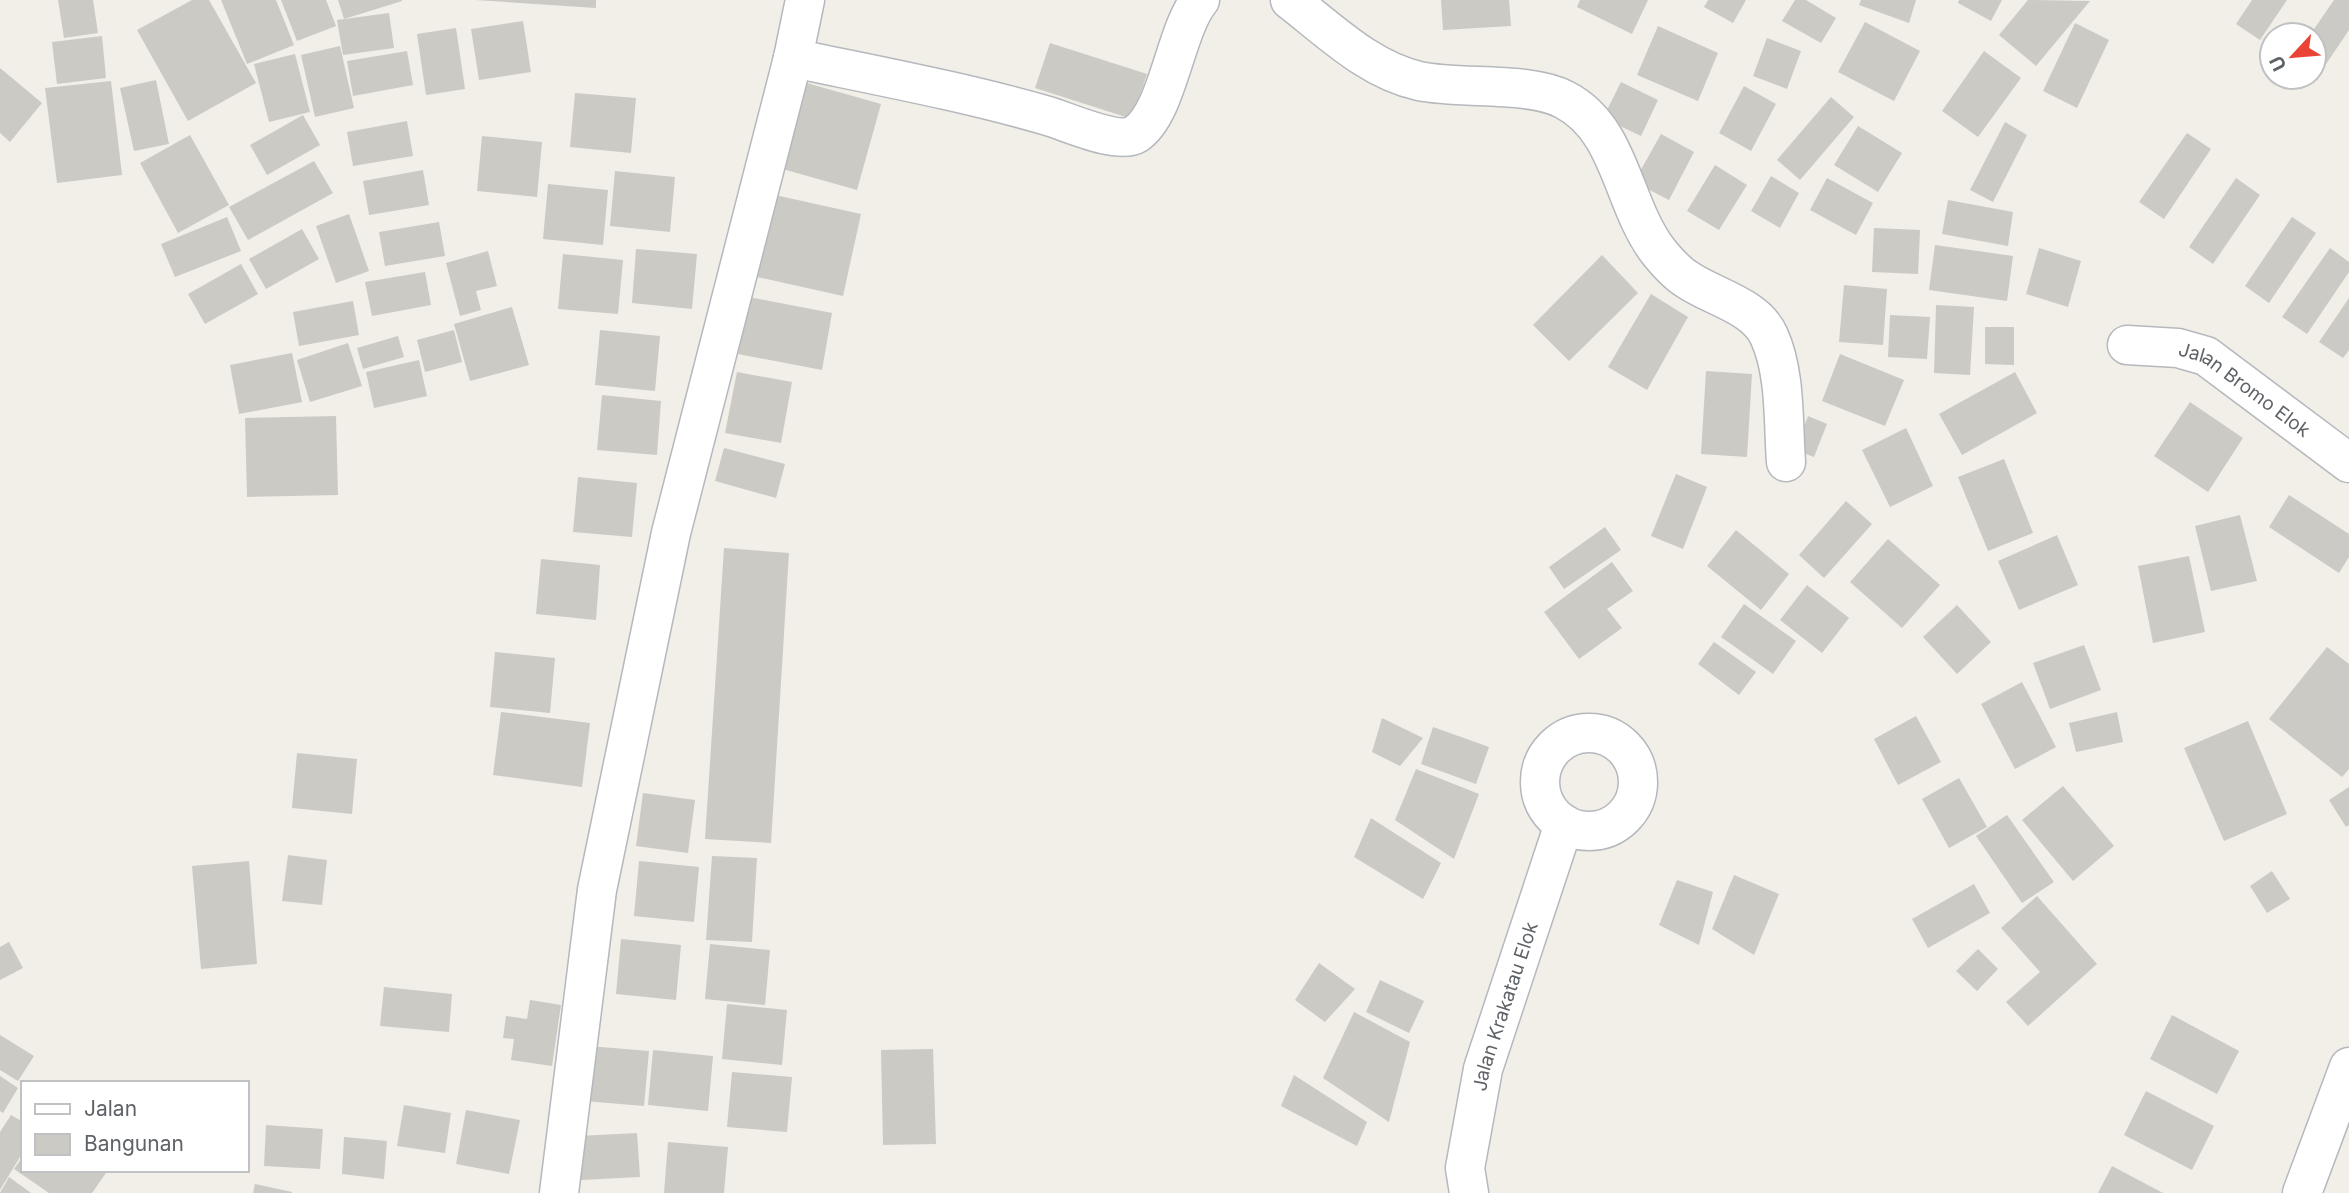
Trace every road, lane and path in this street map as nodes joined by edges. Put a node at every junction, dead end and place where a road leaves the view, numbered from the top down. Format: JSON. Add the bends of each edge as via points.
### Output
{"nodes":[{"id":1,"x":805,"y":0,"type":"edge"},
{"id":2,"x":1200,"y":0,"type":"edge"},
{"id":3,"x":1290,"y":0,"type":"edge"},
{"id":4,"x":793,"y":58,"type":"junction"},
{"id":5,"x":2127,"y":345,"type":"dead end"},
{"id":6,"x":1786,"y":462,"type":"dead end"},
{"id":7,"x":2349,"y":463,"type":"edge"},
{"id":8,"x":1564,"y":824,"type":"dead end"},
{"id":9,"x":2349,"y":1067,"type":"edge"},
{"id":10,"x":559,"y":1193,"type":"edge"},
{"id":11,"x":1469,"y":1193,"type":"edge"},
{"id":12,"x":2302,"y":1193,"type":"edge"}],
"edges":[{"from":1,"to":4,"type":"street"},
{"from":2,"to":4,"type":"street","via":[[1154,111],[1128,136],[1099,133],[992,100]]},
{"from":3,"to":6,"type":"street","via":[[1390,71],[1452,86],[1552,94],[1587,116],[1608,143],[1630,202],[1663,257],[1685,279],[1764,326],[1780,379]]},
{"from":4,"to":10,"type":"street","via":[[671,534],[597,890]]},
{"from":5,"to":7,"type":"street","name":"Jalan Bromo Elok","via":[[2178,348],[2206,356]]},
{"from":8,"to":11,"type":"street","name":"Jalan Krakatau Elok","via":[[1483,1069],[1465,1168]]},
{"from":9,"to":12,"type":"street"}]}
